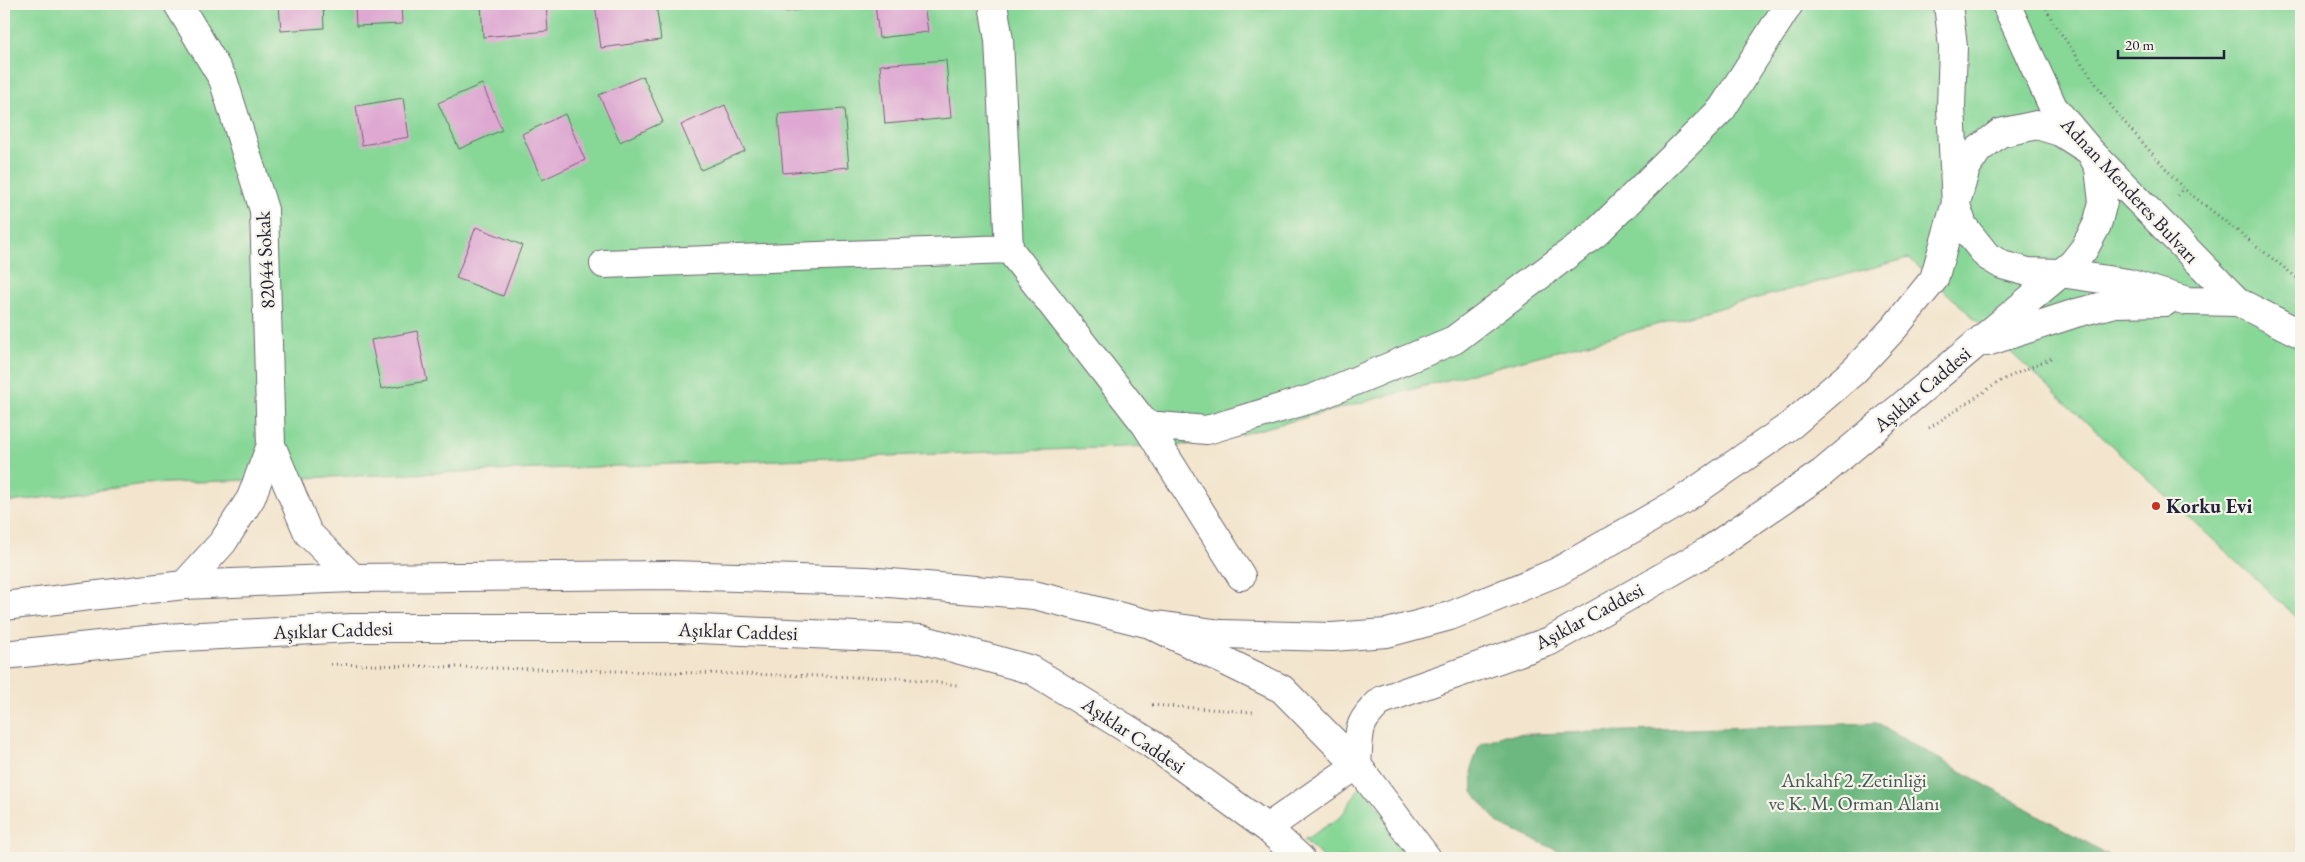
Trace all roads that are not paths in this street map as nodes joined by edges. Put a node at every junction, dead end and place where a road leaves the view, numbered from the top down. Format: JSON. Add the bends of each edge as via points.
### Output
{"nodes":[{"id":1,"x":178,"y":4,"type":"edge"},
{"id":2,"x":993,"y":4,"type":"edge"},
{"id":3,"x":1789,"y":4,"type":"edge"},
{"id":4,"x":1948,"y":4,"type":"edge"},
{"id":5,"x":2006,"y":4,"type":"edge"},
{"id":6,"x":2090,"y":151,"type":"junction"},
{"id":7,"x":1956,"y":205,"type":"junction"},
{"id":8,"x":1009,"y":249,"type":"junction"},
{"id":9,"x":604,"y":264,"type":"dead end"},
{"id":10,"x":2060,"y":273,"type":"junction"},
{"id":11,"x":2187,"y":301,"type":"junction"},
{"id":12,"x":2238,"y":302,"type":"junction"},
{"id":13,"x":2301,"y":334,"type":"edge"},
{"id":14,"x":1972,"y":346,"type":"junction"},
{"id":15,"x":1146,"y":425,"type":"junction"},
{"id":16,"x":271,"y":445,"type":"junction"},
{"id":17,"x":1241,"y":576,"type":"dead end"},
{"id":18,"x":353,"y":578,"type":"junction"},
{"id":19,"x":184,"y":585,"type":"junction"},
{"id":20,"x":4,"y":606,"type":"edge"},
{"id":21,"x":1150,"y":624,"type":"junction"},
{"id":22,"x":4,"y":655,"type":"edge"},
{"id":23,"x":1356,"y":765,"type":"junction"},
{"id":24,"x":1267,"y":828,"type":"junction"},
{"id":25,"x":1300,"y":858,"type":"edge"},
{"id":26,"x":1427,"y":858,"type":"edge"}],
"edges":[{"from":1,"to":16,"type":"street","name":"82044 Sokak","via":[[223,80],[264,210]]},
{"from":2,"to":8,"type":"street","via":[[999,40]]},
{"from":3,"to":15,"type":"street","via":[[1722,109],[1596,233],[1454,340],[1314,398],[1207,430]]},
{"from":4,"to":7,"type":"street","via":[[1953,46],[1951,107]]},
{"from":5,"to":6,"type":"street","name":"Adnan Menderes Bulvarı","via":[[2053,108]]},
{"from":6,"to":7,"type":"street","via":[[2060,132],[2037,125],[2000,133],[1978,150],[1966,168]]},
{"from":6,"to":10,"type":"street","via":[[2099,168],[2102,213],[2084,249]]},
{"from":6,"to":12,"type":"street","name":"Adnan Menderes Bulvarı"},
{"from":7,"to":10,"type":"street","via":[[1963,226],[1987,256],[2002,265],[2028,272]]},
{"from":7,"to":21,"type":"street","via":[[1934,279],[1854,371],[1791,425],[1684,499],[1557,572],[1450,616],[1387,633],[1332,637],[1221,634]]},
{"from":8,"to":9,"type":"street"},
{"from":8,"to":15,"type":"street"},
{"from":10,"to":11,"type":"street","via":[[2128,283]]},
{"from":10,"to":14,"type":"street","name":"Aşıklar Caddesi"},
{"from":11,"to":12,"type":"street"},
{"from":11,"to":14,"type":"street","via":[[2115,303]]},
{"from":12,"to":13,"type":"street","name":"Adnan Menderes Bulvarı"},
{"from":14,"to":23,"type":"street","name":"Aşıklar Caddesi","via":[[1822,473],[1708,551],[1550,641],[1382,700],[1360,724]]},
{"from":15,"to":17,"type":"street"},
{"from":16,"to":18,"type":"street","via":[[308,533]]},
{"from":16,"to":19,"type":"street","via":[[251,498],[228,534]]},
{"from":18,"to":19,"type":"street"},
{"from":18,"to":21,"type":"street","via":[[670,575],[866,581],[1034,595]]},
{"from":19,"to":20,"type":"street"},
{"from":21,"to":23,"type":"street","via":[[1282,689]]},
{"from":22,"to":24,"type":"street","name":"Aşıklar Caddesi","via":[[164,638],[351,628],[678,628],[921,639],[1032,670],[1150,743]]},
{"from":23,"to":24,"type":"street"},
{"from":23,"to":26,"type":"street"},
{"from":24,"to":25,"type":"street","name":"Aşıklar Caddesi"}]}
